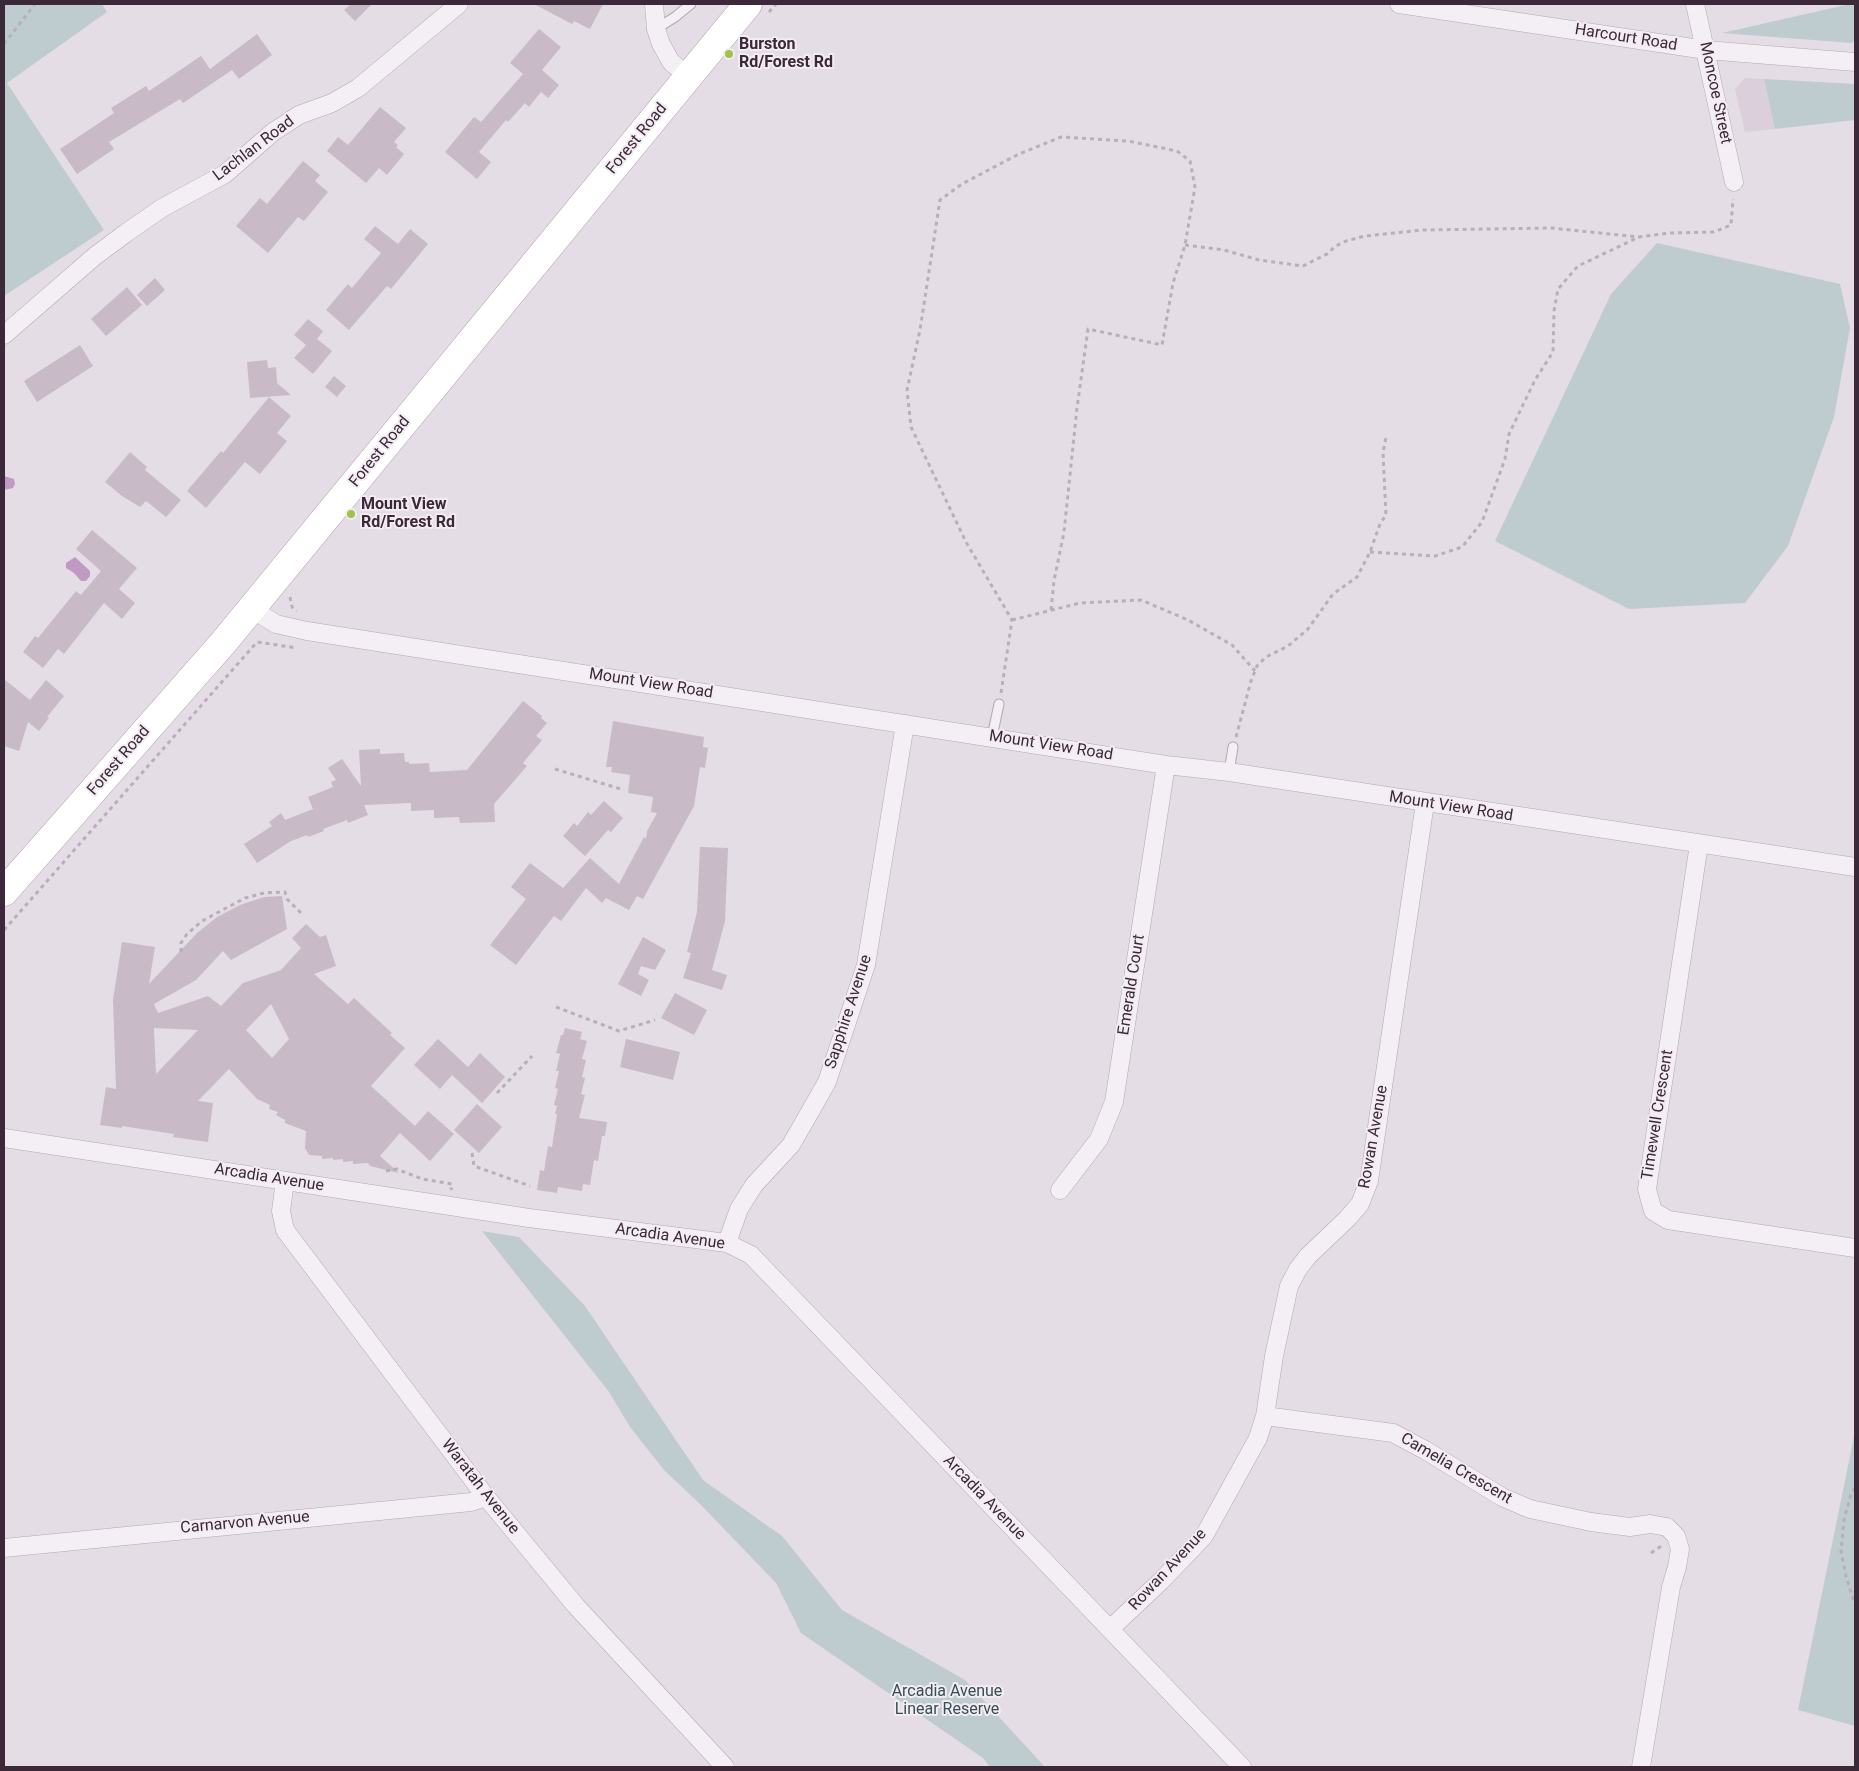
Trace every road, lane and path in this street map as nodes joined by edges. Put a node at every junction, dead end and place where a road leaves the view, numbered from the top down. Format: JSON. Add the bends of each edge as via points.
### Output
{"nodes":[{"id":1,"x":35,"y":4,"type":"edge"},
{"id":2,"x":459,"y":4,"type":"edge"},
{"id":3,"x":654,"y":4,"type":"edge"},
{"id":4,"x":691,"y":4,"type":"edge"},
{"id":5,"x":748,"y":4,"type":"edge"},
{"id":6,"x":1399,"y":4,"type":"edge"},
{"id":7,"x":1695,"y":4,"type":"edge"},
{"id":8,"x":656,"y":29,"type":"junction"},
{"id":9,"x":4,"y":44,"type":"edge"},
{"id":10,"x":1706,"y":50,"type":"junction"},
{"id":11,"x":1855,"y":62,"type":"edge"},
{"id":12,"x":688,"y":77,"type":"junction"},
{"id":13,"x":1733,"y":176,"type":"joint"},
{"id":14,"x":1639,"y":237,"type":"junction"},
{"id":15,"x":1185,"y":245,"type":"junction"},
{"id":16,"x":4,"y":335,"type":"edge"},
{"id":17,"x":1386,"y":437,"type":"dead end"},
{"id":18,"x":1370,"y":552,"type":"junction"},
{"id":19,"x":252,"y":609,"type":"junction"},
{"id":20,"x":1051,"y":610,"type":"junction"},
{"id":21,"x":1012,"y":620,"type":"junction"},
{"id":22,"x":257,"y":642,"type":"dead end"},
{"id":23,"x":1255,"y":671,"type":"junction"},
{"id":24,"x":999,"y":704,"type":"joint"},
{"id":25,"x":905,"y":724,"type":"junction"},
{"id":26,"x":992,"y":737,"type":"junction"},
{"id":27,"x":1233,"y":748,"type":"joint"},
{"id":28,"x":1166,"y":764,"type":"junction"},
{"id":29,"x":555,"y":769,"type":"dead end"},
{"id":30,"x":1229,"y":772,"type":"junction"},
{"id":31,"x":624,"y":790,"type":"dead end"},
{"id":32,"x":1425,"y":803,"type":"junction"},
{"id":33,"x":1699,"y":844,"type":"junction"},
{"id":34,"x":1855,"y":867,"type":"edge"},
{"id":35,"x":4,"y":892,"type":"edge"},
{"id":36,"x":303,"y":915,"type":"dead end"},
{"id":37,"x":4,"y":930,"type":"edge"},
{"id":38,"x":181,"y":952,"type":"dead end"},
{"id":39,"x":556,"y":1007,"type":"dead end"},
{"id":40,"x":655,"y":1020,"type":"dead end"},
{"id":41,"x":532,"y":1056,"type":"dead end"},
{"id":42,"x":497,"y":1093,"type":"dead end"},
{"id":43,"x":4,"y":1138,"type":"edge"},
{"id":44,"x":472,"y":1153,"type":"dead end"},
{"id":45,"x":386,"y":1171,"type":"dead end"},
{"id":46,"x":286,"y":1181,"type":"junction"},
{"id":47,"x":530,"y":1186,"type":"dead end"},
{"id":48,"x":451,"y":1190,"type":"dead end"},
{"id":49,"x":1060,"y":1190,"type":"dead end"},
{"id":50,"x":728,"y":1244,"type":"junction"},
{"id":51,"x":1855,"y":1248,"type":"edge"},
{"id":52,"x":1265,"y":1416,"type":"junction"},
{"id":53,"x":1855,"y":1488,"type":"edge"},
{"id":54,"x":486,"y":1496,"type":"junction"},
{"id":55,"x":4,"y":1548,"type":"edge"},
{"id":56,"x":1855,"y":1605,"type":"edge"},
{"id":57,"x":1110,"y":1629,"type":"junction"},
{"id":58,"x":725,"y":1767,"type":"edge"},
{"id":59,"x":1242,"y":1767,"type":"edge"},
{"id":60,"x":1641,"y":1767,"type":"edge"}],
"edges":[{"from":1,"to":9,"type":"path"},
{"from":2,"to":16,"type":"street","name":"Lachlan Road","via":[[358,88],[287,123],[266,137],[226,174],[162,208],[126,233]]},
{"from":3,"to":8,"type":"street"},
{"from":4,"to":8,"type":"lane"},
{"from":5,"to":12,"type":"main road","name":"Forest Road"},
{"from":6,"to":10,"type":"street","name":"Harcourt Road"},
{"from":7,"to":10,"type":"street","name":"Moncoe Street"},
{"from":8,"to":12,"type":"street","via":[[667,57]]},
{"from":10,"to":11,"type":"street","name":"Harcourt Road"},
{"from":10,"to":13,"type":"street","name":"Moncoe Street"},
{"from":12,"to":19,"type":"main road","name":"Forest Road"},
{"from":13,"to":14,"type":"path","via":[[1731,225],[1714,232]]},
{"from":14,"to":15,"type":"path","via":[[1551,228],[1423,230],[1346,241],[1303,266]]},
{"from":14,"to":18,"type":"path","via":[[1578,266],[1558,289],[1553,352],[1535,380],[1510,434],[1505,459],[1482,522],[1462,547],[1435,556]]},
{"from":15,"to":20,"type":"path","via":[[1173,283],[1162,345],[1088,329],[1064,532]]},
{"from":15,"to":21,"type":"path","via":[[1195,186],[1190,161],[1177,151],[1128,141],[1061,137],[1009,159],[962,184],[940,200],[920,330],[907,390],[911,427],[966,542]]},
{"from":17,"to":18,"type":"path","via":[[1383,453],[1386,515]]},
{"from":18,"to":23,"type":"path","via":[[1357,577],[1333,594],[1308,629],[1288,646],[1266,657]]},
{"from":19,"to":25,"type":"street","name":"Mount View Road","via":[[276,624],[307,631]]},
{"from":19,"to":35,"type":"main road","name":"Forest Road"},
{"from":20,"to":21,"type":"path"},
{"from":20,"to":23,"type":"path","via":[[1080,603],[1141,600],[1188,620],[1232,645]]},
{"from":21,"to":24,"type":"path"},
{"from":22,"to":37,"type":"path"},
{"from":23,"to":27,"type":"path"},
{"from":24,"to":26,"type":"lane"},
{"from":25,"to":26,"type":"street","name":"Mount View Road"},
{"from":25,"to":50,"type":"street","name":"Sapphire Avenue","via":[[866,965],[833,1064],[791,1145],[754,1185],[739,1209]]},
{"from":26,"to":28,"type":"street","name":"Mount View Road"},
{"from":27,"to":30,"type":"lane"},
{"from":28,"to":30,"type":"street","name":"Mount View Road"},
{"from":28,"to":49,"type":"street","name":"Emerald Court","via":[[1114,1102],[1099,1139]]},
{"from":29,"to":31,"type":"path"},
{"from":30,"to":32,"type":"street","name":"Mount View Road"},
{"from":32,"to":33,"type":"street","name":"Mount View Road"},
{"from":32,"to":52,"type":"street","name":"Rowan Avenue","via":[[1369,1181],[1360,1204],[1308,1256],[1289,1286]]},
{"from":33,"to":34,"type":"street","name":"Mount View Road"},
{"from":33,"to":51,"type":"street","name":"Timewell Crescent","via":[[1647,1189],[1653,1211],[1668,1220]]},
{"from":36,"to":38,"type":"path","via":[[287,899],[285,892],[245,898],[202,921],[187,934],[181,943]]},
{"from":39,"to":40,"type":"path","via":[[619,1031]]},
{"from":41,"to":42,"type":"path"},
{"from":43,"to":46,"type":"street","name":"Arcadia Avenue"},
{"from":44,"to":47,"type":"path","via":[[474,1166]]},
{"from":45,"to":48,"type":"path","via":[[397,1169],[422,1179],[452,1184]]},
{"from":46,"to":50,"type":"street","name":"Arcadia Avenue"},
{"from":46,"to":54,"type":"street","name":"Waratah Avenue","via":[[281,1211],[285,1230]]},
{"from":50,"to":57,"type":"street","name":"Arcadia Avenue","via":[[751,1255]]},
{"from":52,"to":57,"type":"street","name":"Rowan Avenue","via":[[1258,1438],[1204,1536]]},
{"from":52,"to":60,"type":"street","name":"Camelia Crescent","via":[[1393,1433],[1502,1498],[1530,1510],[1630,1528],[1650,1524],[1667,1527],[1676,1536],[1680,1549]]},
{"from":53,"to":56,"type":"path","via":[[1844,1520],[1841,1552]]},
{"from":54,"to":55,"type":"street","name":"Carnarvon Avenue","via":[[471,1502]]},
{"from":54,"to":58,"type":"street","name":"Waratah Avenue","via":[[576,1606]]},
{"from":57,"to":59,"type":"street","name":"Arcadia Avenue"}]}
